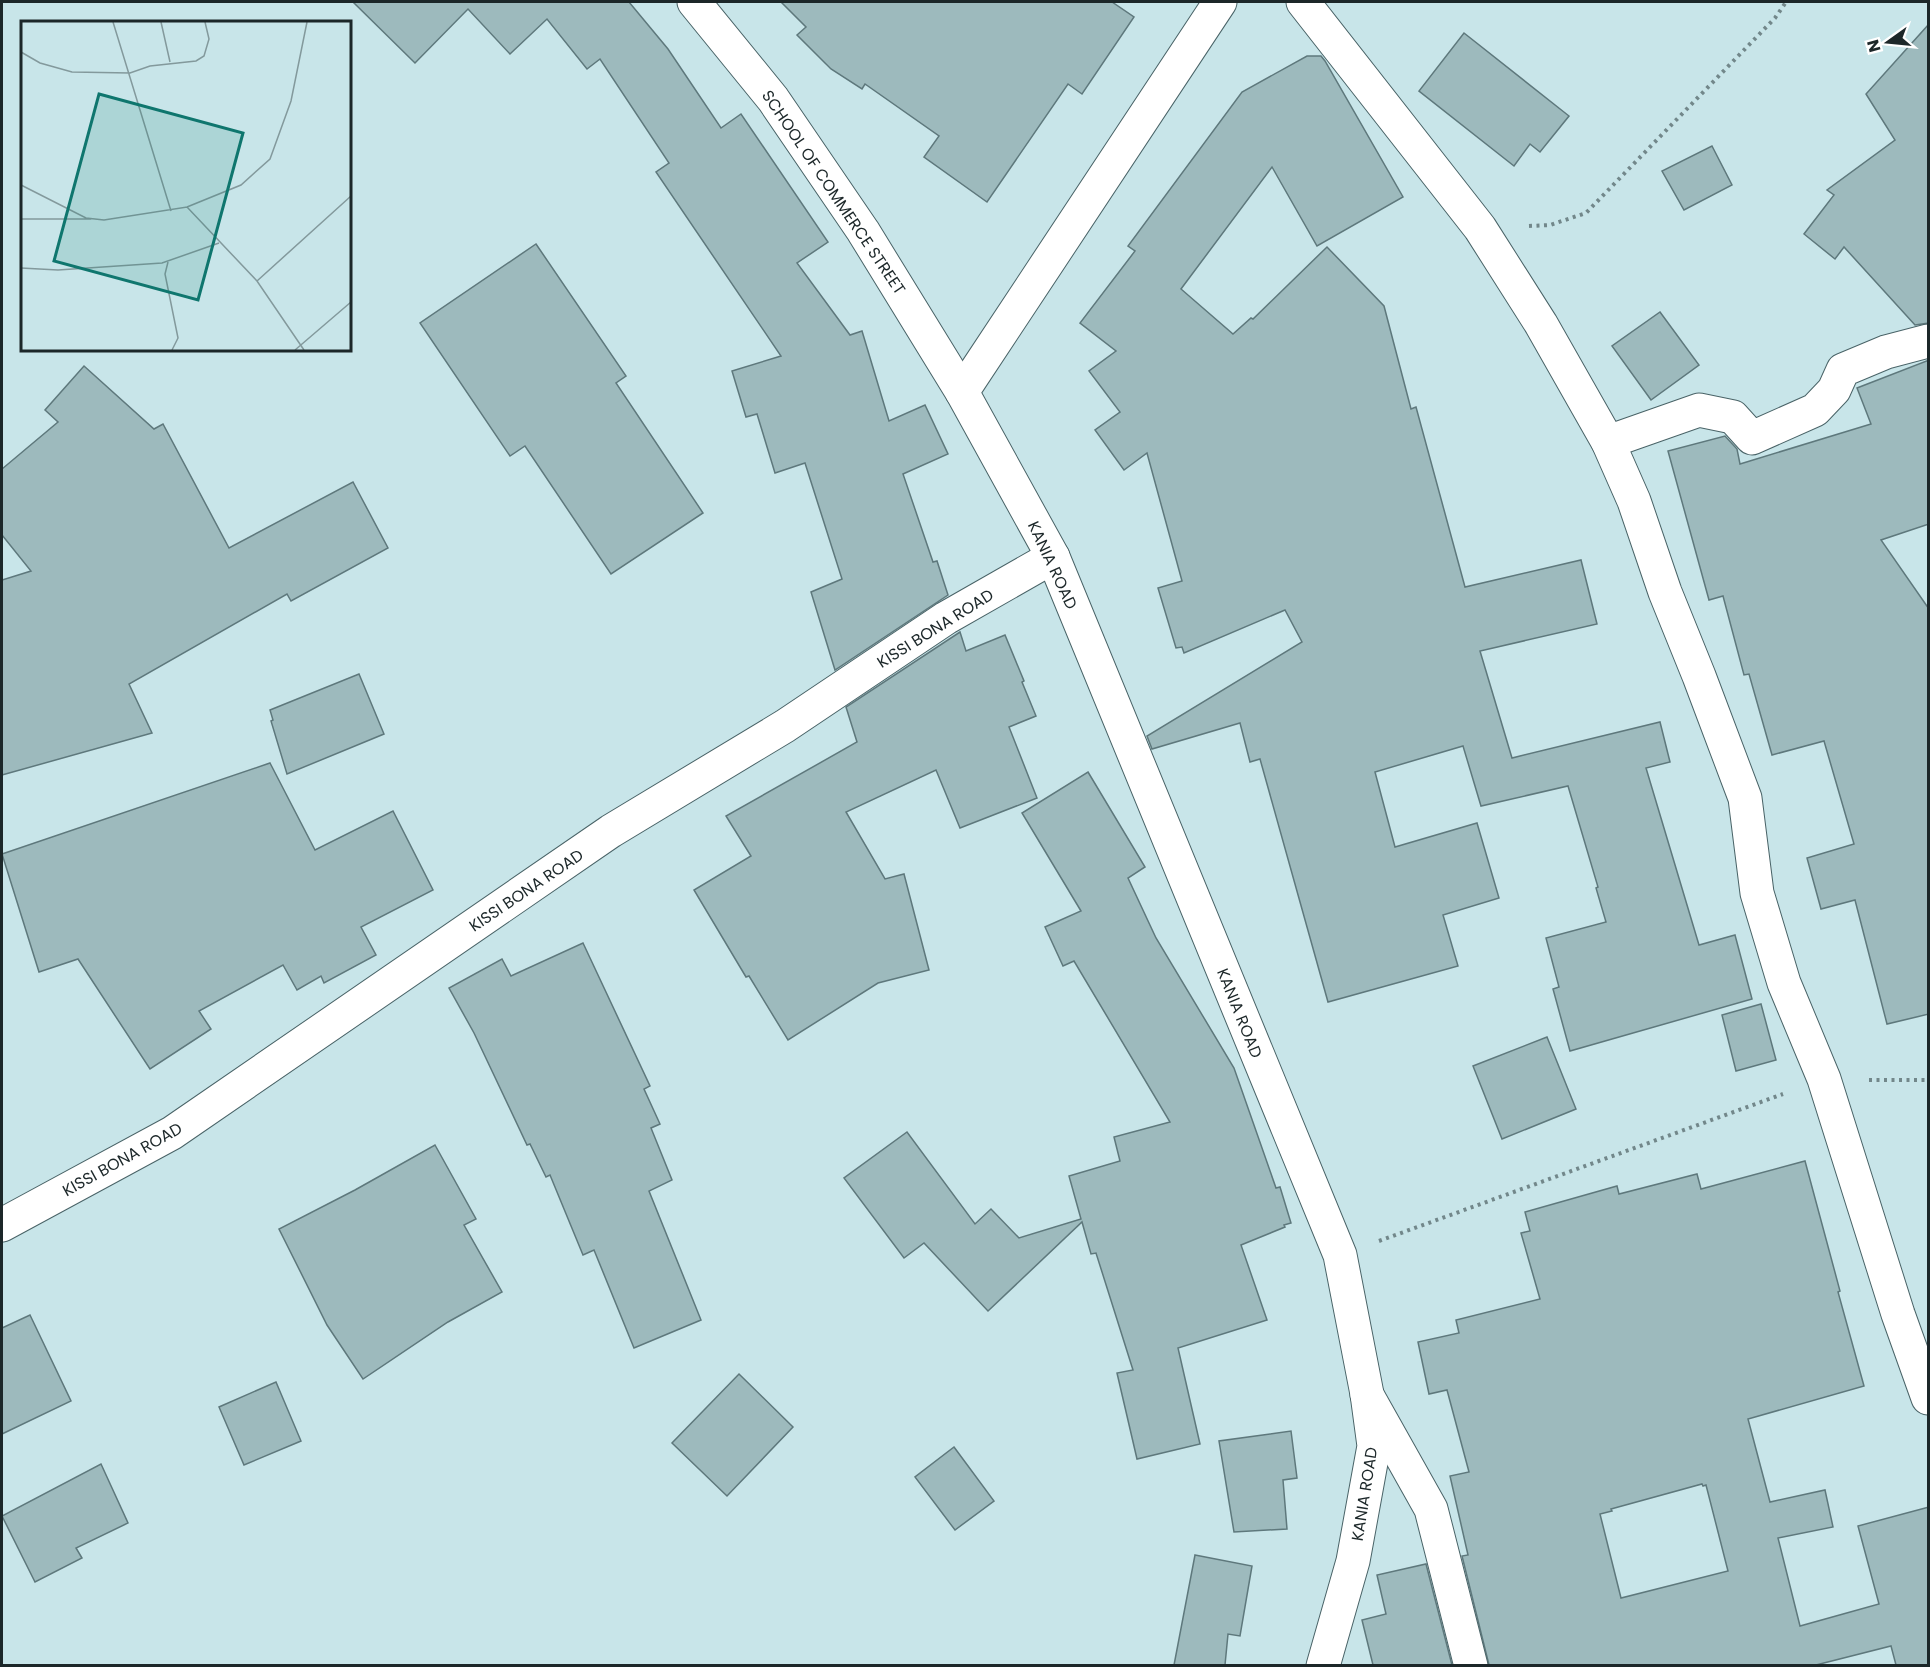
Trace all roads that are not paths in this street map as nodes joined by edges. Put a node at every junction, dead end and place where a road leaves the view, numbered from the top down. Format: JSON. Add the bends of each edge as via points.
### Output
{"nodes":[{"id":1,"x":694,"y":2,"type":"edge"},
{"id":2,"x":1220,"y":2,"type":"edge"},
{"id":3,"x":1303,"y":2,"type":"edge"},
{"id":4,"x":1929,"y":341,"type":"edge"},
{"id":5,"x":962,"y":392,"type":"junction"},
{"id":6,"x":1608,"y":441,"type":"junction"},
{"id":7,"x":1053,"y":557,"type":"junction"},
{"id":8,"x":2,"y":1225,"type":"edge"},
{"id":9,"x":1367,"y":1394,"type":"junction"},
{"id":10,"x":1929,"y":1398,"type":"edge"},
{"id":11,"x":1323,"y":1665,"type":"edge"},
{"id":12,"x":1471,"y":1665,"type":"edge"}],
"edges":[{"from":1,"to":5,"type":"street","name":"SCHOOL OF COMMERCE STREET","via":[[773,99],[863,231]]},
{"from":2,"to":5,"type":"street"},
{"from":3,"to":6,"type":"street","via":[[1480,228]]},
{"from":4,"to":6,"type":"street","via":[[1886,352],[1843,370],[1833,390],[1815,410],[1752,438],[1732,417],[1699,410]]},
{"from":5,"to":7,"type":"street","name":"KANIA ROAD"},
{"from":6,"to":10,"type":"street","via":[[1745,798],[1757,893],[1784,983],[1824,1079],[1898,1314]]},
{"from":7,"to":8,"type":"street","name":"KISSI BONA ROAD","via":[[946,618],[785,726],[611,831],[172,1133]]},
{"from":7,"to":9,"type":"street","name":"KANIA ROAD","via":[[1340,1255]]},
{"from":9,"to":11,"type":"street","name":"KANIA ROAD","via":[[1374,1446],[1353,1561]]},
{"from":9,"to":12,"type":"street","via":[[1431,1509]]}]}
